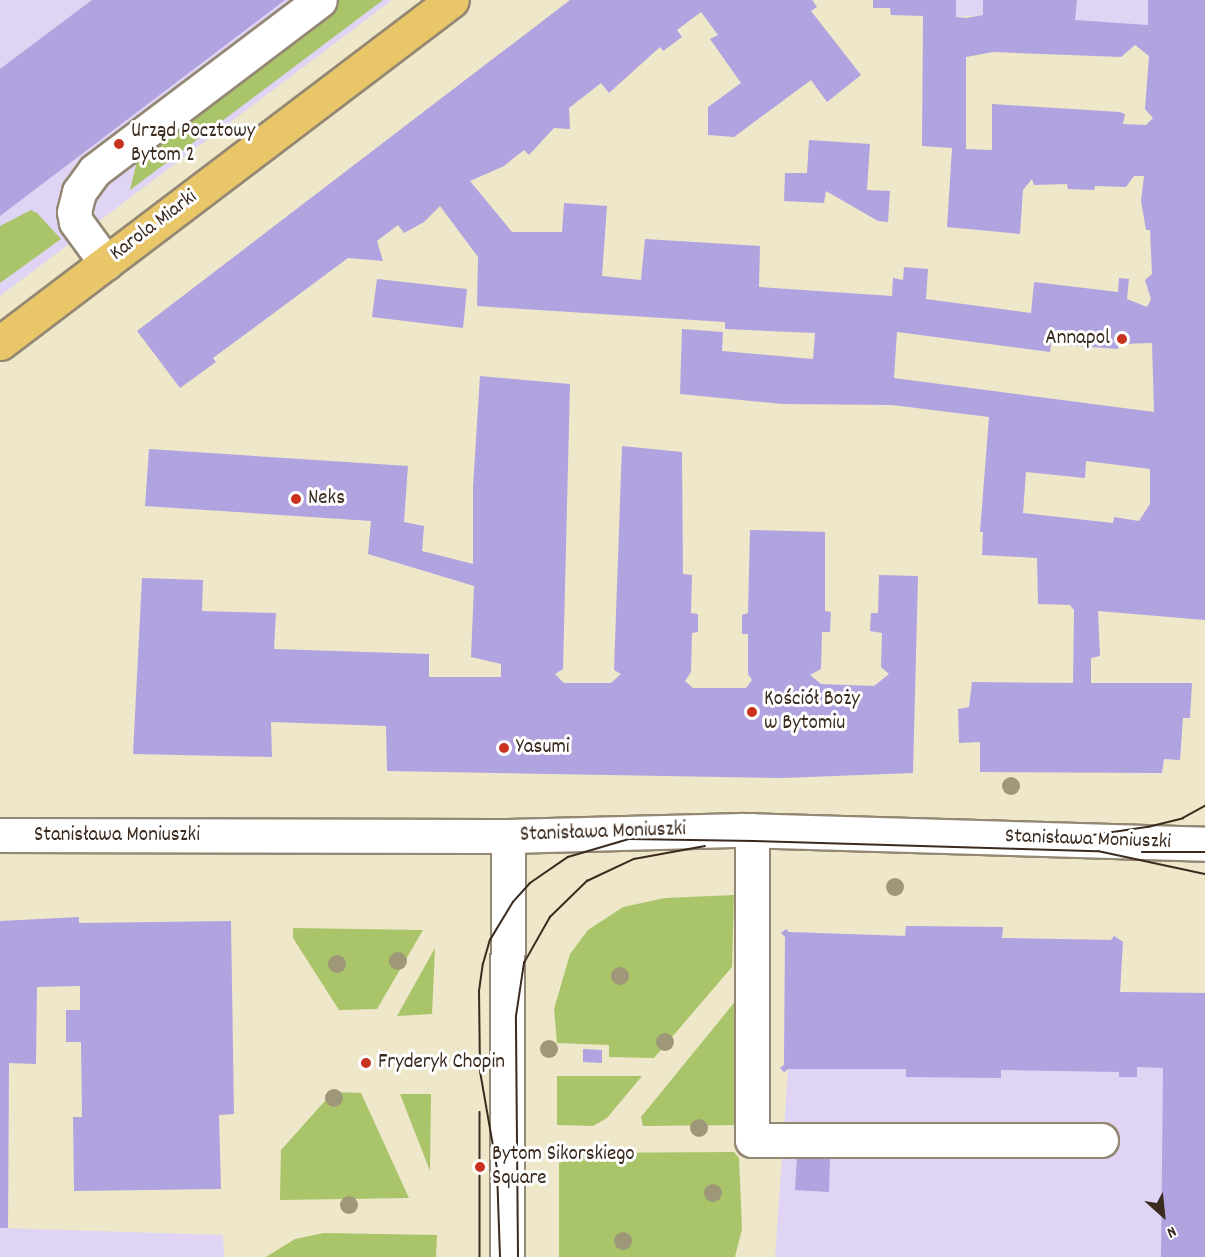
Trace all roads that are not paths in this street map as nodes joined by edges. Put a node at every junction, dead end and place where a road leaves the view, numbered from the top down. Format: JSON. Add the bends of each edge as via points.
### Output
{"nodes":[{"id":1,"x":320,"y":0,"type":"edge"},
{"id":2,"x":452,"y":0,"type":"edge"},
{"id":3,"x":106,"y":263,"type":"junction"},
{"id":4,"x":0,"y":344,"type":"edge"},
{"id":5,"x":753,"y":830,"type":"junction"},
{"id":6,"x":0,"y":835,"type":"edge"},
{"id":7,"x":508,"y":836,"type":"junction"},
{"id":8,"x":1205,"y":844,"type":"edge"},
{"id":9,"x":1101,"y":1140,"type":"dead end"},
{"id":10,"x":507,"y":1257,"type":"edge"}],
"edges":[{"from":1,"to":3,"type":"street","via":[[94,171],[79,192],[74,212],[76,222]]},
{"from":2,"to":3,"type":"main road","name":"Karola Miarki"},
{"from":3,"to":4,"type":"main road","name":"Karola Miarki"},
{"from":5,"to":7,"type":"street","name":"Stanisława Moniuszki"},
{"from":5,"to":8,"type":"street","name":"Stanisława Moniuszki"},
{"from":5,"to":9,"type":"street","via":[[752,1140]]},
{"from":6,"to":7,"type":"street","name":"Stanisława Moniuszki"},
{"from":7,"to":10,"type":"street"}]}
